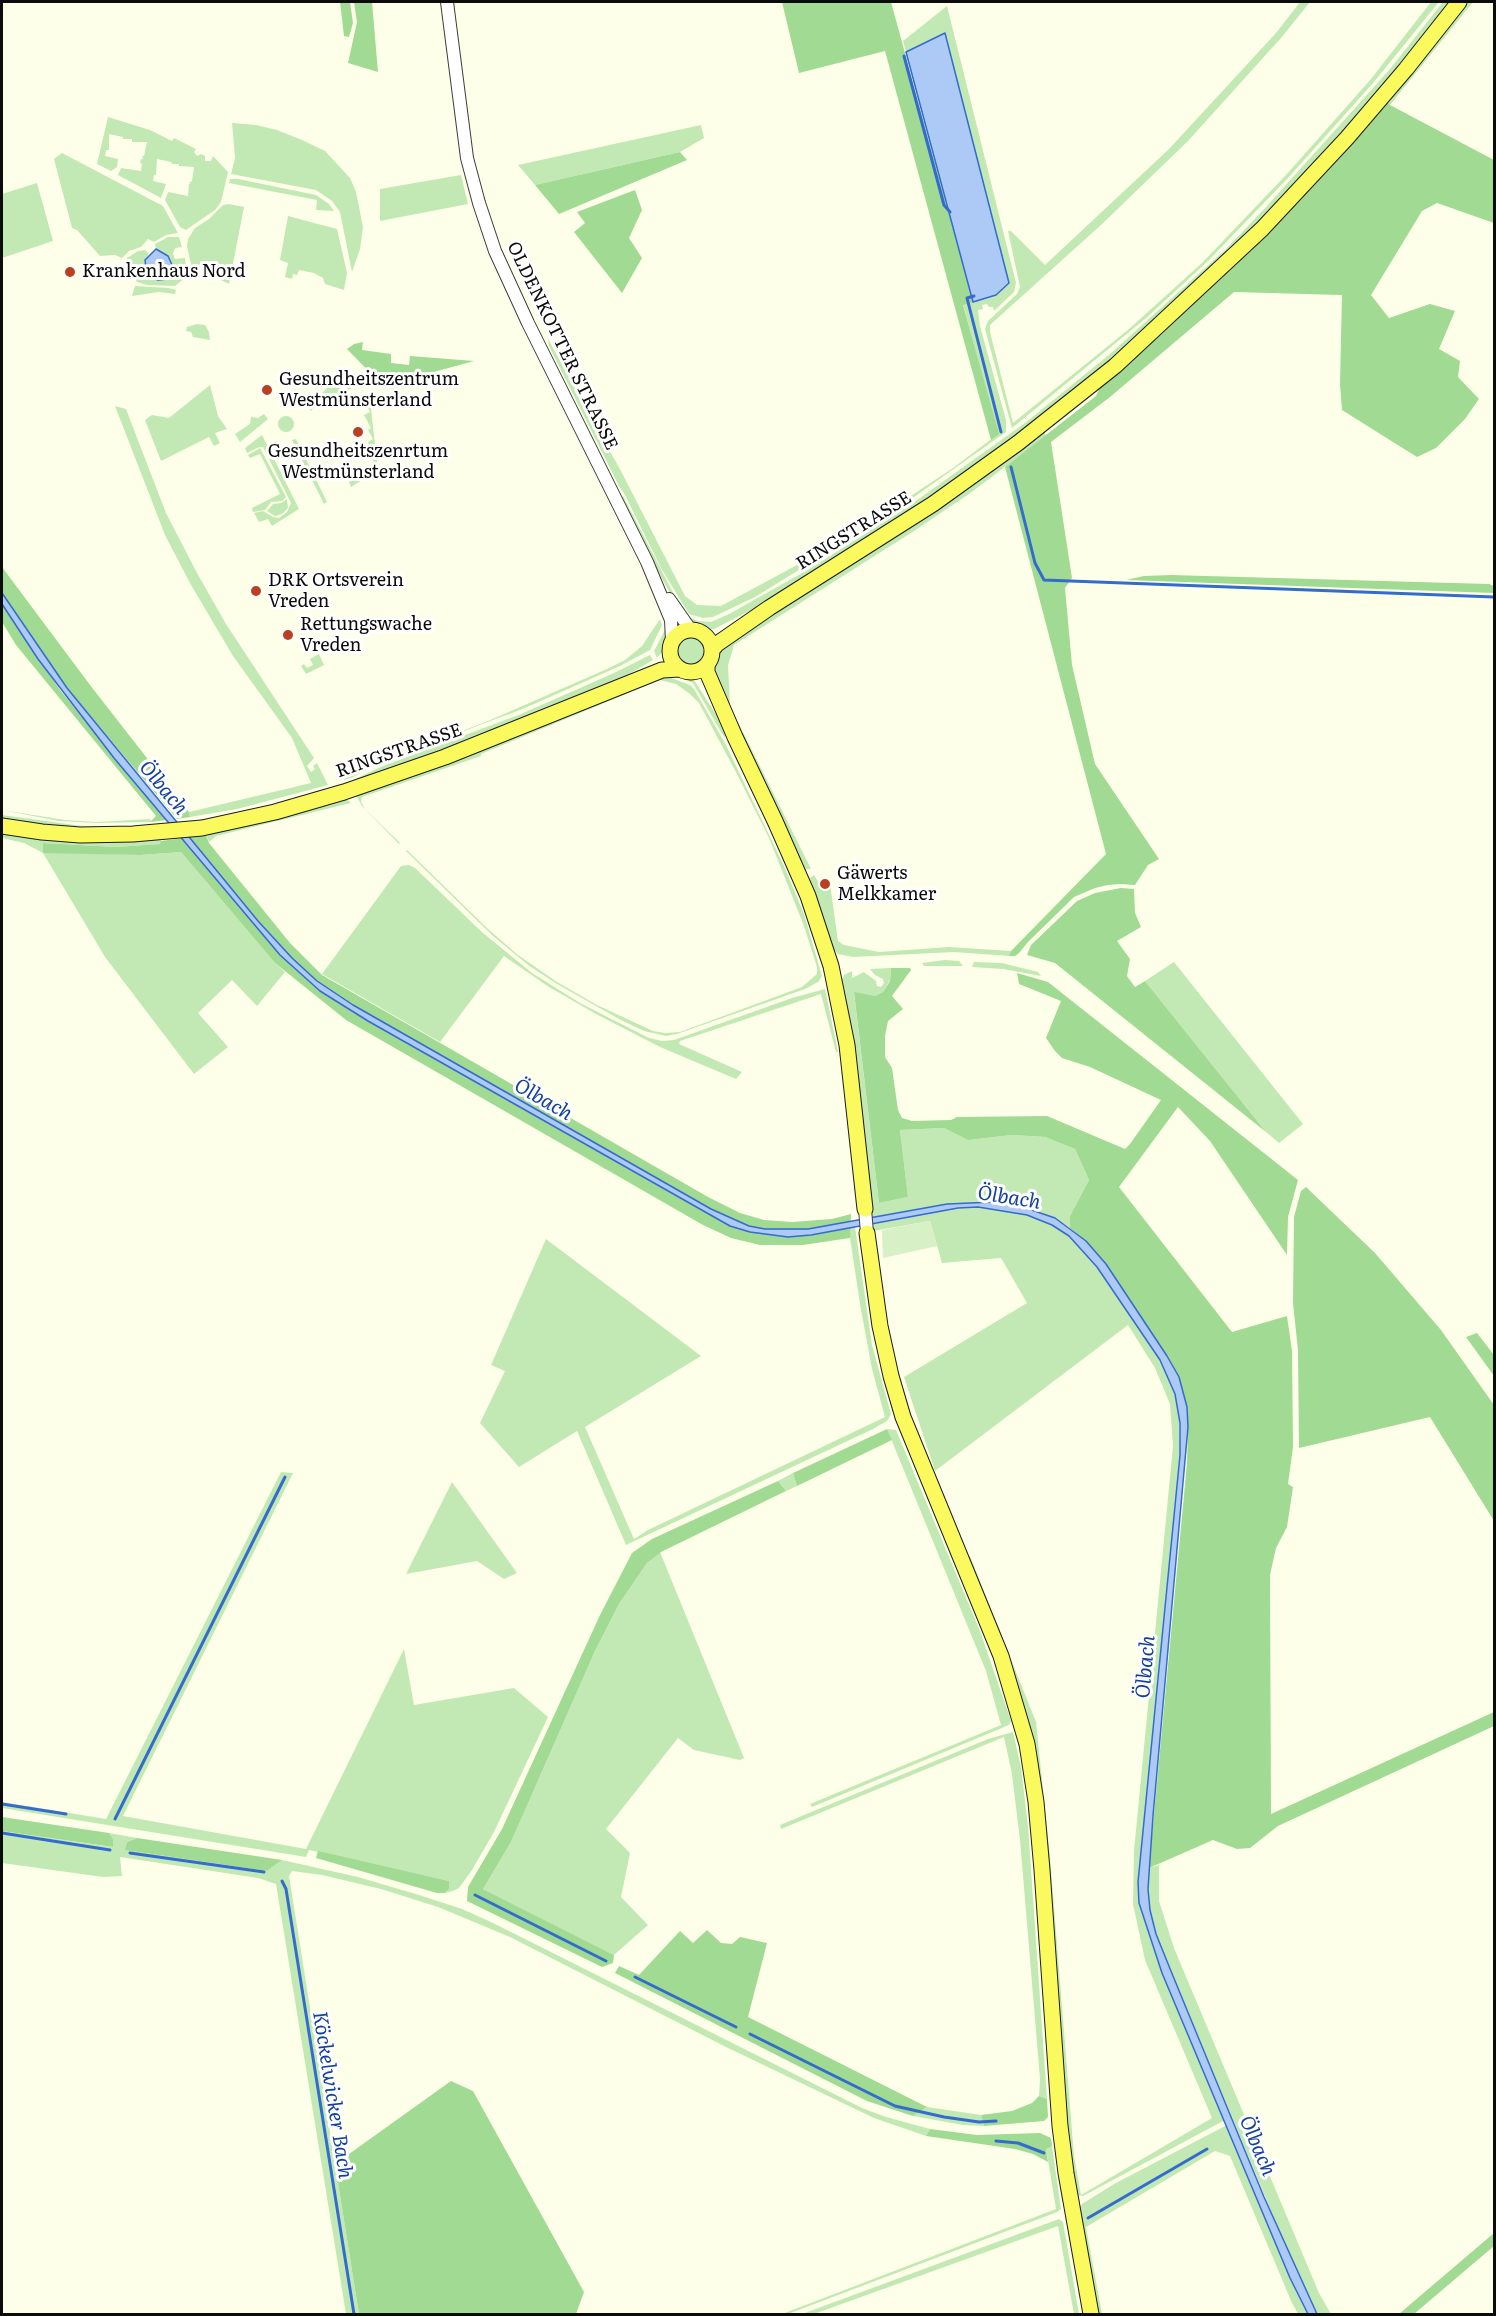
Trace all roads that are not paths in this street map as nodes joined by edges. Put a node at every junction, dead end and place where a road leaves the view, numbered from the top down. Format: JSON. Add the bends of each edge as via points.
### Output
{"nodes":[{"id":1,"x":447,"y":2,"type":"edge"},
{"id":2,"x":1459,"y":2,"type":"edge"},
{"id":3,"x":647,"y":562,"type":"junction"},
{"id":4,"x":795,"y":591,"type":"junction"},
{"id":5,"x":697,"y":632,"type":"junction"},
{"id":6,"x":671,"y":645,"type":"junction"},
{"id":7,"x":712,"y":650,"type":"junction"},
{"id":8,"x":707,"y":665,"type":"junction"},
{"id":9,"x":686,"y":670,"type":"junction"},
{"id":10,"x":604,"y":693,"type":"junction"},
{"id":11,"x":735,"y":737,"type":"junction"},
{"id":12,"x":2,"y":826,"type":"edge"},
{"id":13,"x":865,"y":1209,"type":"joint"},
{"id":14,"x":867,"y":1233,"type":"joint"},
{"id":15,"x":1090,"y":2314,"type":"edge"}],
"edges":[{"from":1,"to":3,"type":"street","name":"OLDENKOTTER STRASSE","via":[[463,130],[479,203],[495,251]]},
{"from":2,"to":4,"type":"main road","name":"RINGSTRASSE","via":[[1347,138],[1262,229],[1115,366],[933,504]]},
{"from":3,"to":5,"type":"street"},
{"from":3,"to":6,"type":"street","via":[[671,620]]},
{"from":4,"to":5,"type":"main road","name":"RINGSTRASSE","via":[[714,633]]},
{"from":4,"to":7,"type":"main road","name":"RINGSTRASSE"},
{"from":5,"to":6,"type":"main road","via":[[679,633]]},
{"from":5,"to":7,"type":"main road","via":[[709,638]]},
{"from":6,"to":9,"type":"main road","via":[[672,660]]},
{"from":6,"to":10,"type":"main road","name":"RINGSTRASSE","via":[[657,661]]},
{"from":7,"to":8,"type":"main road"},
{"from":8,"to":9,"type":"main road"},
{"from":8,"to":11,"type":"main road"},
{"from":9,"to":10,"type":"main road","name":"RINGSTRASSE","via":[[662,670]]},
{"from":9,"to":11,"type":"main road"},
{"from":10,"to":12,"type":"main road","name":"RINGSTRASSE","via":[[398,774],[275,812],[158,833],[80,835]]},
{"from":11,"to":13,"type":"main road","via":[[808,896],[831,966],[847,1045]]},
{"from":13,"to":14,"type":"street"},
{"from":14,"to":15,"type":"main road","via":[[880,1326],[903,1417],[1001,1656],[1027,1744],[1042,1870],[1060,2126]]}]}
